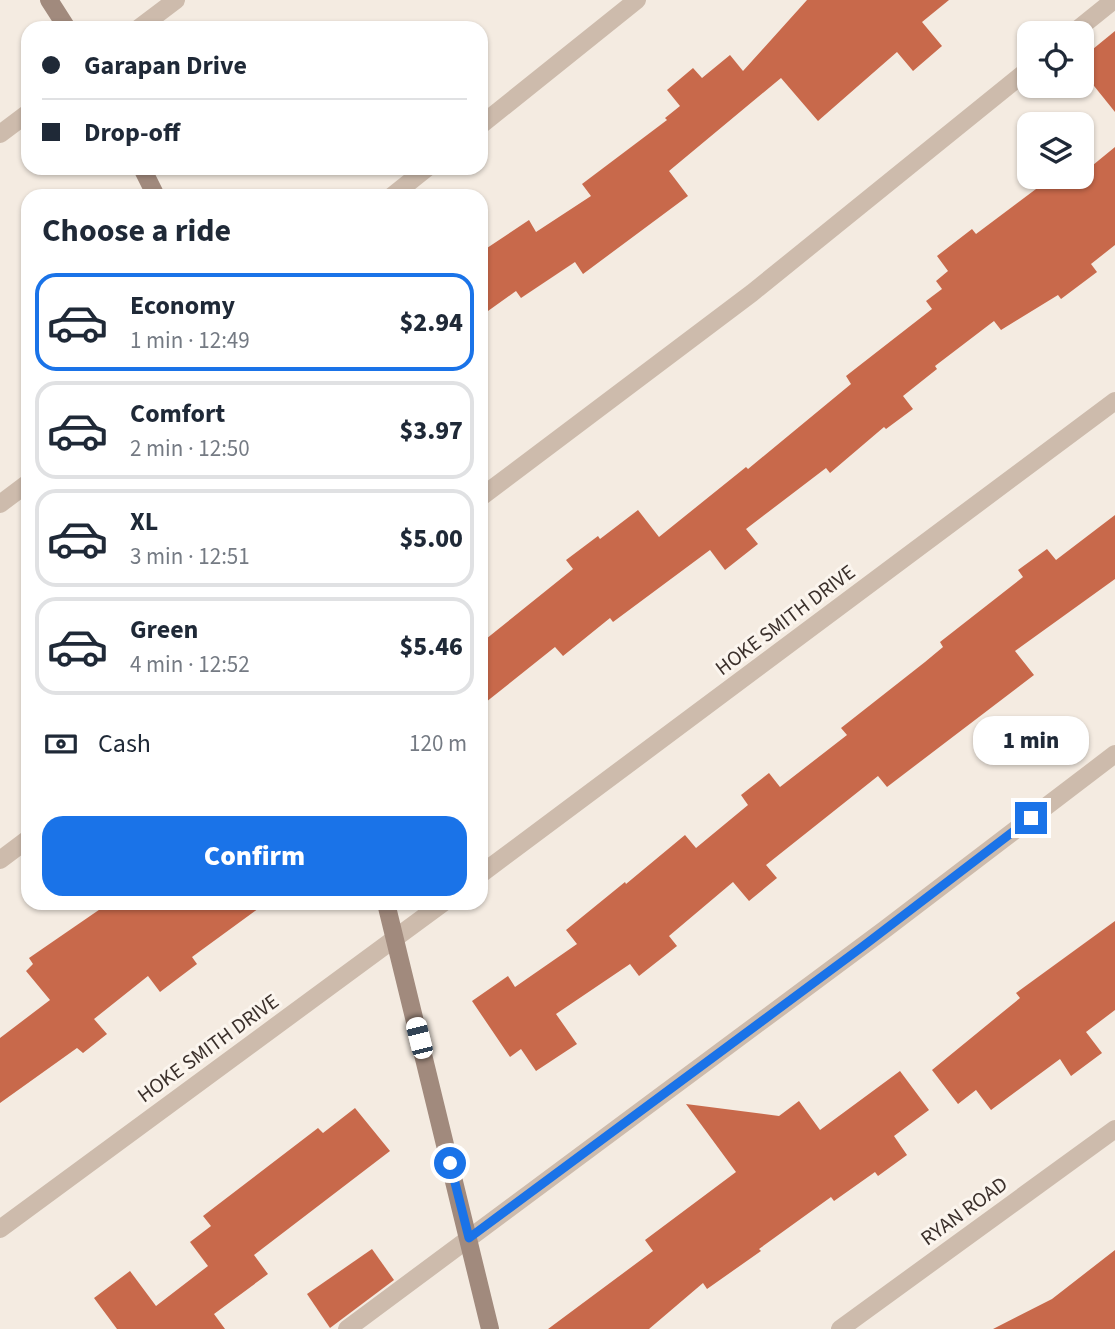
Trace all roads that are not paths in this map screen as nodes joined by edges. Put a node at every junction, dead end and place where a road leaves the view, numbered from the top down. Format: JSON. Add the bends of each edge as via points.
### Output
{"nodes":[{"id":1,"x":49,"y":0,"type":"edge"},
{"id":2,"x":176,"y":0,"type":"edge"},
{"id":3,"x":637,"y":0,"type":"edge"},
{"id":4,"x":1114,"y":0,"type":"edge"},
{"id":5,"x":62,"y":21,"type":"edge"},
{"id":6,"x":148,"y":21,"type":"edge"},
{"id":7,"x":1088,"y":21,"type":"edge"},
{"id":8,"x":1017,"y":79,"type":"edge"},
{"id":9,"x":21,"y":118,"type":"edge"},
{"id":10,"x":488,"y":118,"type":"edge"},
{"id":11,"x":0,"y":134,"type":"edge"},
{"id":12,"x":418,"y":175,"type":"edge"},
{"id":13,"x":401,"y":189,"type":"edge"},
{"id":14,"x":1115,"y":401,"type":"edge"},
{"id":15,"x":21,"y":488,"type":"edge"},
{"id":16,"x":488,"y":492,"type":"edge"},
{"id":17,"x":0,"y":505,"type":"edge"},
{"id":18,"x":1115,"y":754,"type":"edge"},
{"id":19,"x":21,"y":844,"type":"edge"},
{"id":20,"x":0,"y":860,"type":"edge"},
{"id":21,"x":488,"y":869,"type":"edge"},
{"id":22,"x":388,"y":910,"type":"edge"},
{"id":23,"x":434,"y":910,"type":"edge"},
{"id":24,"x":395,"y":939,"type":"junction"},
{"id":25,"x":1115,"y":1129,"type":"edge"},
{"id":26,"x":0,"y":1229,"type":"edge"},
{"id":27,"x":469,"y":1238,"type":"junction"},
{"id":28,"x":347,"y":1329,"type":"edge"},
{"id":29,"x":490,"y":1329,"type":"edge"},
{"id":30,"x":840,"y":1329,"type":"edge"}],
"edges":[{"from":1,"to":5,"type":"street"},
{"from":2,"to":6,"type":"street"},
{"from":3,"to":10,"type":"street"},
{"from":4,"to":7,"type":"street"},
{"from":8,"to":16,"type":"street","via":[[752,293]]},
{"from":9,"to":11,"type":"street"},
{"from":12,"to":13,"type":"street"},
{"from":14,"to":21,"type":"street","name":"HOKE SMITH DRIVE"},
{"from":15,"to":17,"type":"street"},
{"from":18,"to":27,"type":"street"},
{"from":19,"to":20,"type":"street"},
{"from":22,"to":24,"type":"street"},
{"from":23,"to":24,"type":"street","name":"HOKE SMITH DRIVE"},
{"from":24,"to":26,"type":"street","name":"HOKE SMITH DRIVE"},
{"from":24,"to":27,"type":"street"},
{"from":25,"to":30,"type":"street","name":"RYAN ROAD"},
{"from":27,"to":28,"type":"street"},
{"from":27,"to":29,"type":"street"}]}
